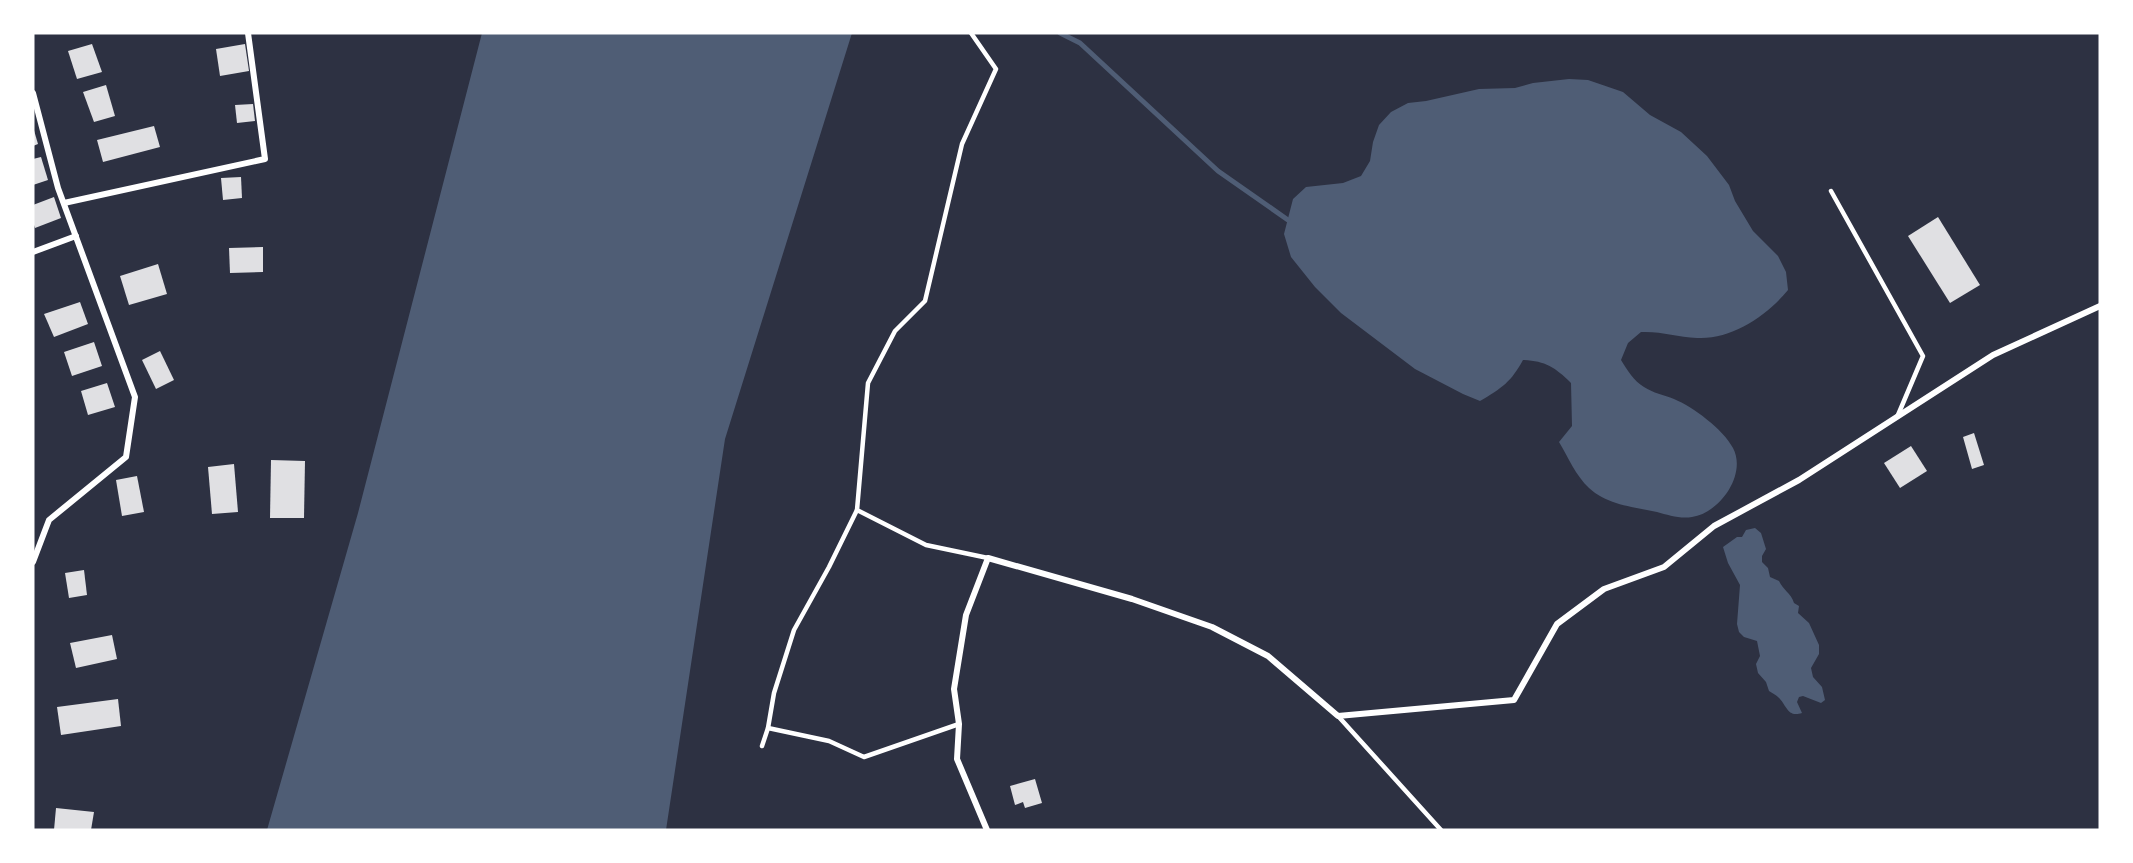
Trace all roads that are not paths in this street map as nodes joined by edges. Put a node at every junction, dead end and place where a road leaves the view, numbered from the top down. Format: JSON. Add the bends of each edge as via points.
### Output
{"nodes":[{"id":1,"x":248,"y":33,"type":"edge"},
{"id":2,"x":971,"y":33,"type":"edge"},
{"id":3,"x":33,"y":93,"type":"edge"},
{"id":4,"x":1831,"y":191,"type":"dead end"},
{"id":5,"x":64,"y":203,"type":"junction"},
{"id":6,"x":76,"y":236,"type":"junction"},
{"id":7,"x":33,"y":252,"type":"edge"},
{"id":8,"x":2100,"y":306,"type":"edge"},
{"id":9,"x":1898,"y":415,"type":"junction"},
{"id":10,"x":858,"y":510,"type":"junction"},
{"id":11,"x":988,"y":558,"type":"junction"},
{"id":12,"x":33,"y":562,"type":"edge"},
{"id":13,"x":1338,"y":716,"type":"junction"},
{"id":14,"x":959,"y":724,"type":"junction"},
{"id":15,"x":768,"y":728,"type":"junction"},
{"id":16,"x":762,"y":746,"type":"dead end"},
{"id":17,"x":987,"y":830,"type":"edge"},
{"id":18,"x":1441,"y":830,"type":"edge"}],
"edges":[{"from":1,"to":5,"type":"street","via":[[265,159]]},
{"from":2,"to":10,"type":"lane","via":[[996,69],[962,144],[925,301],[895,332],[868,383]]},
{"from":3,"to":5,"type":"street"},
{"from":4,"to":9,"type":"lane","via":[[1923,356]]},
{"from":5,"to":6,"type":"street"},
{"from":6,"to":7,"type":"street"},
{"from":6,"to":12,"type":"street","via":[[135,397],[126,457],[49,520]]},
{"from":8,"to":9,"type":"street","via":[[1993,355]]},
{"from":9,"to":13,"type":"street","via":[[1799,480],[1714,526],[1664,567],[1604,589],[1557,624],[1514,700]]},
{"from":10,"to":11,"type":"lane","via":[[926,545]]},
{"from":10,"to":15,"type":"lane","via":[[794,630],[774,693]]},
{"from":11,"to":13,"type":"street","via":[[1132,599],[1212,627],[1268,656]]},
{"from":11,"to":14,"type":"street","via":[[966,615],[954,689]]},
{"from":13,"to":18,"type":"lane"},
{"from":14,"to":15,"type":"lane","via":[[864,757],[828,741]]},
{"from":14,"to":17,"type":"street","via":[[957,759]]},
{"from":15,"to":16,"type":"lane"}]}
